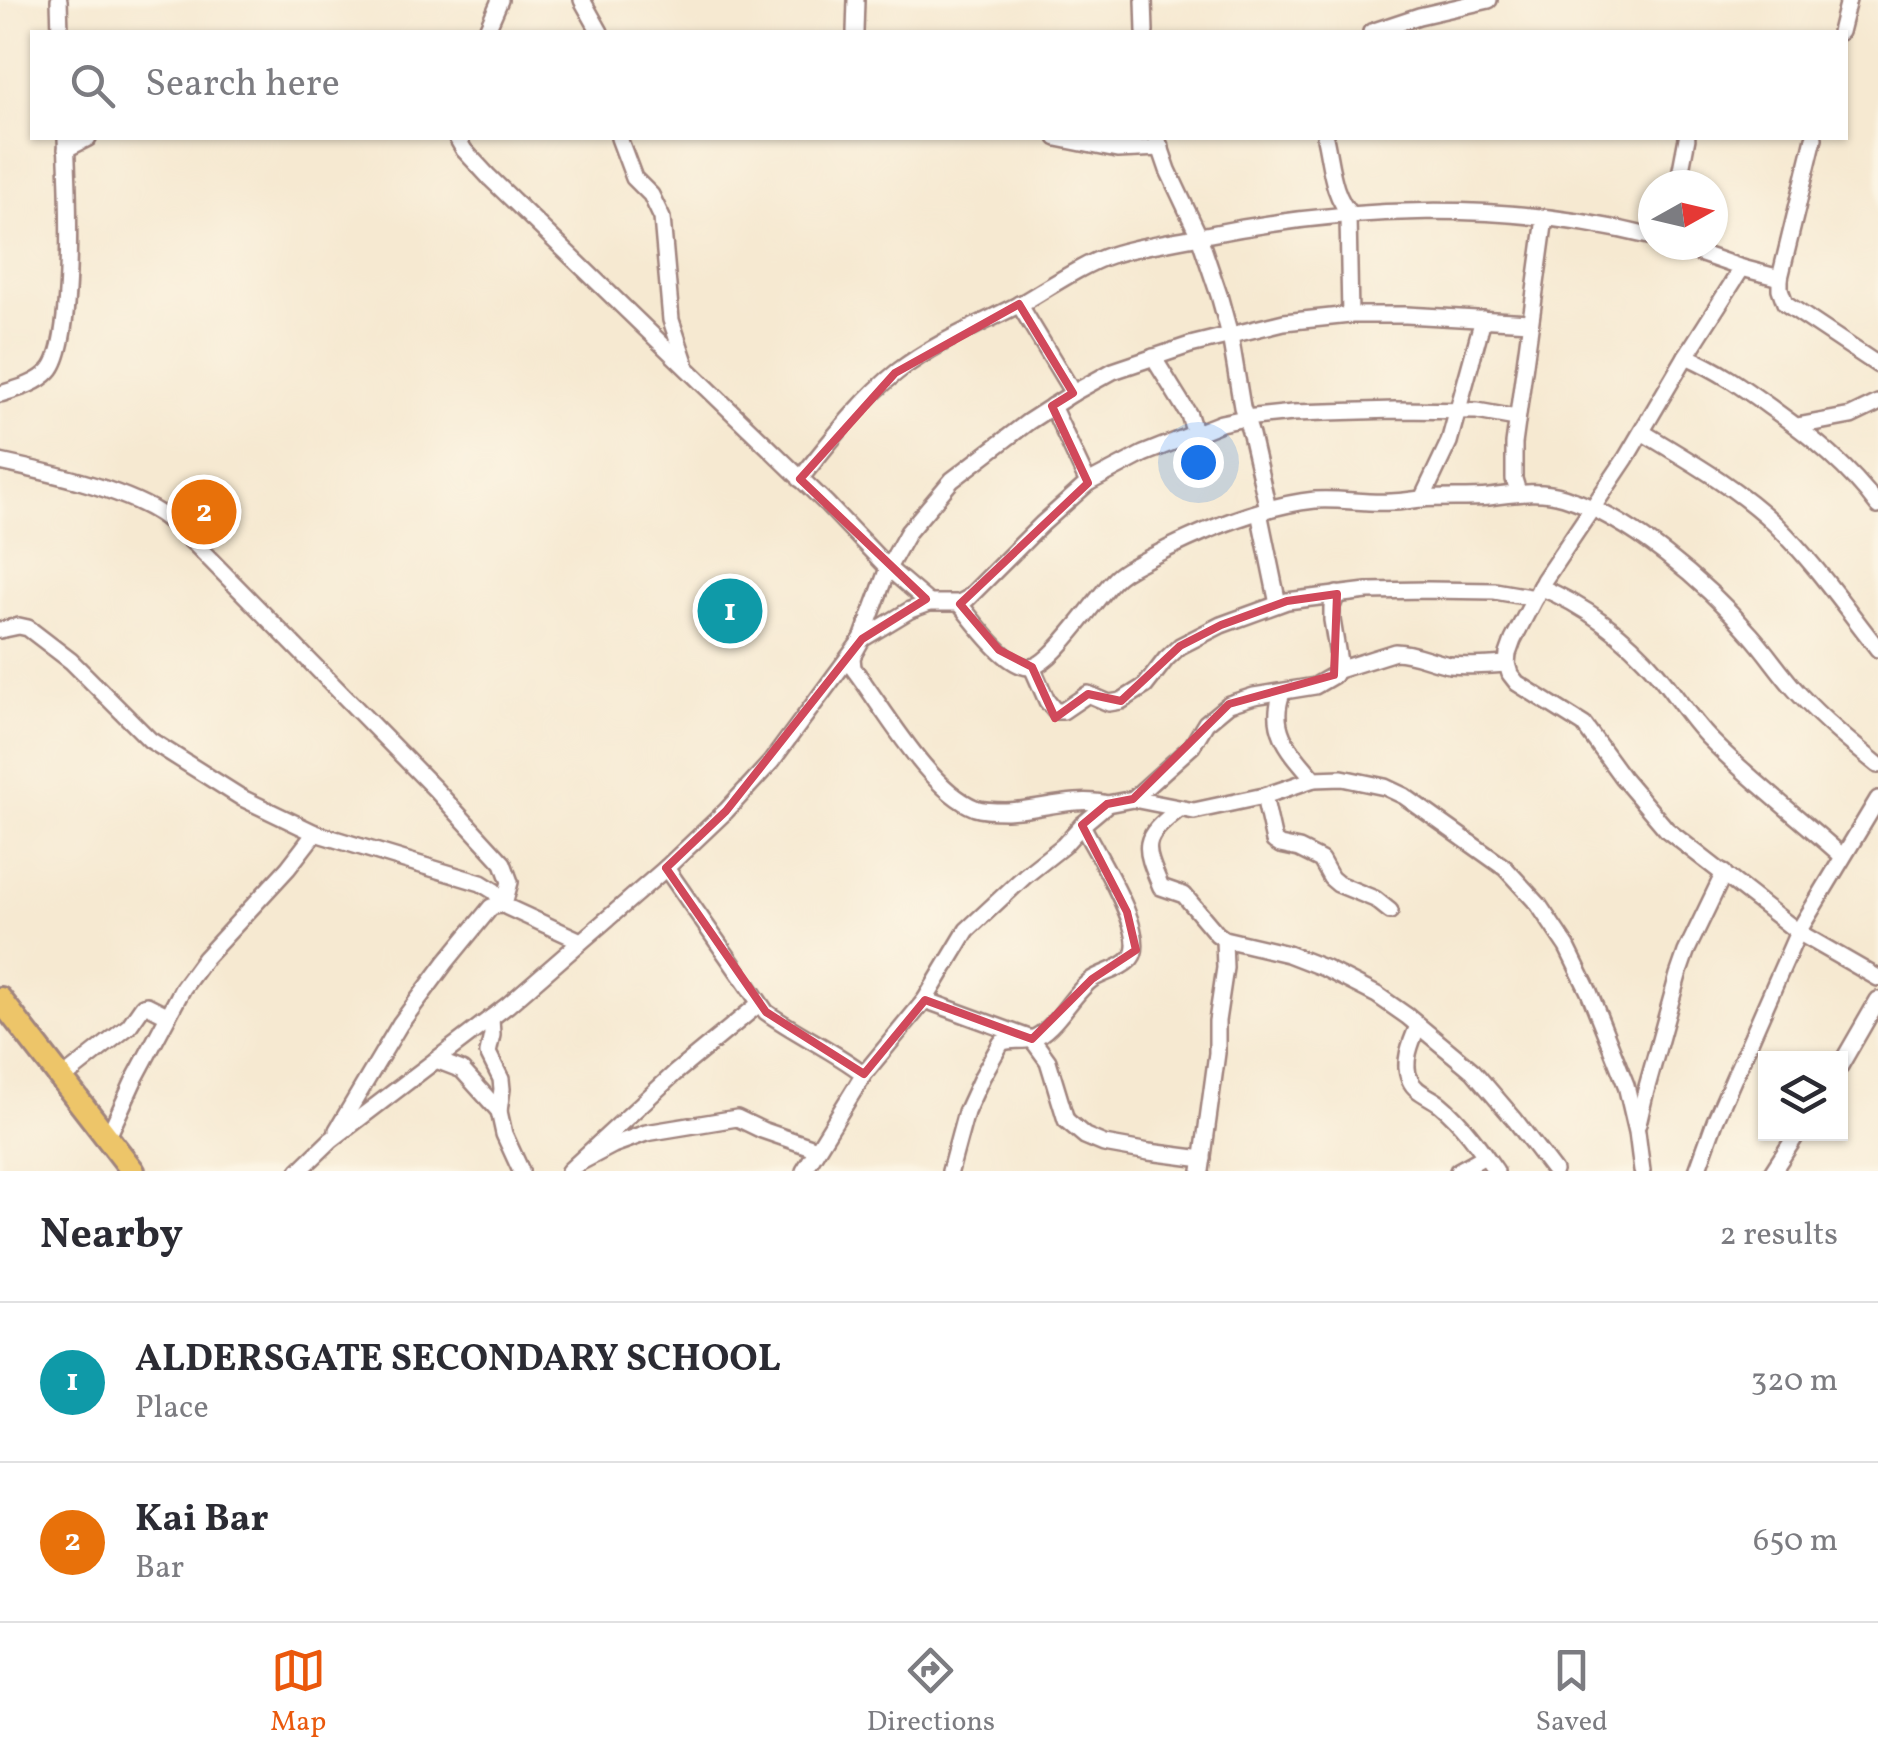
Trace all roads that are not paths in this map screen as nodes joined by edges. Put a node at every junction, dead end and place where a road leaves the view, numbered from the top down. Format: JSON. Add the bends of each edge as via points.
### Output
{"nodes":[{"id":1,"x":58,"y":0,"type":"edge"},
{"id":2,"x":500,"y":0,"type":"edge"},
{"id":3,"x":582,"y":0,"type":"edge"},
{"id":4,"x":856,"y":0,"type":"edge"},
{"id":5,"x":1144,"y":0,"type":"edge"},
{"id":6,"x":1489,"y":0,"type":"edge"},
{"id":7,"x":1848,"y":0,"type":"edge"},
{"id":8,"x":60,"y":30,"type":"edge"},
{"id":9,"x":487,"y":30,"type":"edge"},
{"id":10,"x":599,"y":30,"type":"edge"},
{"id":11,"x":855,"y":30,"type":"edge"},
{"id":12,"x":1144,"y":30,"type":"edge"},
{"id":13,"x":1377,"y":30,"type":"edge"},
{"id":14,"x":1840,"y":30,"type":"edge"},
{"id":15,"x":458,"y":140,"type":"edge"},
{"id":16,"x":620,"y":140,"type":"edge"},
{"id":17,"x":1067,"y":140,"type":"edge"},
{"id":18,"x":1326,"y":140,"type":"edge"},
{"id":19,"x":1686,"y":140,"type":"edge"},
{"id":20,"x":1814,"y":140,"type":"edge"},
{"id":21,"x":1159,"y":143,"type":"edge"},
{"id":22,"x":66,"y":144,"type":"edge"},
{"id":23,"x":1681,"y":170,"type":"edge"},
{"id":24,"x":1350,"y":216,"type":"junction"},
{"id":25,"x":1545,"y":218,"type":"junction"},
{"id":26,"x":1638,"y":233,"type":"edge"},
{"id":27,"x":1199,"y":236,"type":"junction"},
{"id":28,"x":1719,"y":260,"type":"edge"},
{"id":29,"x":1742,"y":268,"type":"junction"},
{"id":30,"x":1780,"y":278,"type":"junction"},
{"id":31,"x":1019,"y":304,"type":"junction"},
{"id":32,"x":1350,"y":316,"type":"junction"},
{"id":33,"x":1483,"y":318,"type":"junction"},
{"id":34,"x":1530,"y":322,"type":"junction"},
{"id":35,"x":1230,"y":336,"type":"junction"},
{"id":36,"x":1686,"y":356,"type":"junction"},
{"id":37,"x":1153,"y":357,"type":"junction"},
{"id":38,"x":1878,"y":364,"type":"edge"},
{"id":39,"x":689,"y":370,"type":"junction"},
{"id":40,"x":1073,"y":392,"type":"junction"},
{"id":41,"x":0,"y":394,"type":"edge"},
{"id":42,"x":1878,"y":404,"type":"edge"},
{"id":43,"x":1052,"y":406,"type":"junction"},
{"id":44,"x":1458,"y":412,"type":"junction"},
{"id":45,"x":1245,"y":418,"type":"junction"},
{"id":46,"x":1516,"y":418,"type":"junction"},
{"id":47,"x":1797,"y":426,"type":"junction"},
{"id":48,"x":1642,"y":432,"type":"junction"},
{"id":49,"x":1195,"y":434,"type":"junction"},
{"id":50,"x":0,"y":462,"type":"edge"},
{"id":51,"x":800,"y":478,"type":"junction"},
{"id":52,"x":1088,"y":483,"type":"junction"},
{"id":53,"x":1518,"y":492,"type":"junction"},
{"id":54,"x":1422,"y":498,"type":"junction"},
{"id":55,"x":1878,"y":506,"type":"edge"},
{"id":56,"x":1591,"y":508,"type":"junction"},
{"id":57,"x":1264,"y":510,"type":"junction"},
{"id":58,"x":888,"y":568,"type":"junction"},
{"id":59,"x":1537,"y":592,"type":"junction"},
{"id":60,"x":1337,"y":594,"type":"junction"},
{"id":61,"x":929,"y":602,"type":"junction"},
{"id":62,"x":959,"y":603,"type":"junction"},
{"id":63,"x":1278,"y":604,"type":"junction"},
{"id":64,"x":0,"y":630,"type":"edge"},
{"id":65,"x":862,"y":639,"type":"junction"},
{"id":66,"x":1878,"y":649,"type":"edge"},
{"id":67,"x":1508,"y":664,"type":"junction"},
{"id":68,"x":1032,"y":667,"type":"junction"},
{"id":69,"x":1338,"y":670,"type":"junction"},
{"id":70,"x":1282,"y":693,"type":"junction"},
{"id":71,"x":1878,"y":764,"type":"edge"},
{"id":72,"x":1314,"y":779,"type":"junction"},
{"id":73,"x":1264,"y":796,"type":"junction"},
{"id":74,"x":1134,"y":799,"type":"junction"},
{"id":75,"x":1878,"y":799,"type":"edge"},
{"id":76,"x":1106,"y":804,"type":"junction"},
{"id":77,"x":1178,"y":810,"type":"junction"},
{"id":78,"x":1082,"y":825,"type":"junction"},
{"id":79,"x":316,"y":833,"type":"junction"},
{"id":80,"x":1842,"y":856,"type":"junction"},
{"id":81,"x":666,"y":868,"type":"junction"},
{"id":82,"x":1724,"y":873,"type":"junction"},
{"id":83,"x":504,"y":904,"type":"junction"},
{"id":84,"x":1390,"y":911,"type":"dead end"},
{"id":85,"x":1798,"y":932,"type":"junction"},
{"id":86,"x":1224,"y":939,"type":"junction"},
{"id":87,"x":581,"y":942,"type":"junction"},
{"id":88,"x":1878,"y":978,"type":"edge"},
{"id":89,"x":0,"y":1000,"type":"edge"},
{"id":90,"x":925,"y":1000,"type":"junction"},
{"id":91,"x":1878,"y":1000,"type":"edge"},
{"id":92,"x":759,"y":1004,"type":"junction"},
{"id":93,"x":167,"y":1015,"type":"junction"},
{"id":94,"x":491,"y":1018,"type":"junction"},
{"id":95,"x":1418,"y":1026,"type":"junction"},
{"id":96,"x":1032,"y":1039,"type":"junction"},
{"id":97,"x":1848,"y":1052,"type":"edge"},
{"id":98,"x":436,"y":1060,"type":"junction"},
{"id":99,"x":864,"y":1074,"type":"junction"},
{"id":100,"x":62,"y":1078,"type":"junction"},
{"id":101,"x":499,"y":1111,"type":"junction"},
{"id":102,"x":1637,"y":1132,"type":"junction"},
{"id":103,"x":107,"y":1139,"type":"junction"},
{"id":104,"x":331,"y":1140,"type":"junction"},
{"id":105,"x":1793,"y":1141,"type":"edge"},
{"id":106,"x":817,"y":1149,"type":"junction"},
{"id":107,"x":1485,"y":1156,"type":"junction"},
{"id":108,"x":1202,"y":1165,"type":"edge"},
{"id":109,"x":573,"y":1167,"type":"edge"},
{"id":110,"x":1778,"y":1169,"type":"edge"},
{"id":111,"x":133,"y":1171,"type":"edge"},
{"id":112,"x":299,"y":1171,"type":"edge"},
{"id":113,"x":522,"y":1171,"type":"edge"},
{"id":114,"x":804,"y":1171,"type":"edge"},
{"id":115,"x":950,"y":1171,"type":"edge"},
{"id":116,"x":1458,"y":1171,"type":"edge"},
{"id":117,"x":1496,"y":1171,"type":"edge"},
{"id":118,"x":1554,"y":1171,"type":"edge"},
{"id":119,"x":1642,"y":1171,"type":"edge"},
{"id":120,"x":1697,"y":1171,"type":"edge"}],
"edges":[{"from":1,"to":8,"type":"street"},
{"from":2,"to":9,"type":"street"},
{"from":3,"to":10,"type":"street"},
{"from":4,"to":11,"type":"street"},
{"from":5,"to":12,"type":"street"},
{"from":6,"to":13,"type":"street"},
{"from":7,"to":14,"type":"street"},
{"from":15,"to":39,"type":"street","via":[[488,178]]},
{"from":16,"to":39,"type":"street","via":[[634,178],[662,218],[671,320]]},
{"from":17,"to":21,"type":"street","via":[[1117,150]]},
{"from":18,"to":24,"type":"street","via":[[1337,194]]},
{"from":19,"to":23,"type":"street"},
{"from":20,"to":30,"type":"street"},
{"from":21,"to":27,"type":"street"},
{"from":22,"to":41,"type":"street","via":[[60,353],[40,378]]},
{"from":24,"to":25,"type":"street"},
{"from":24,"to":27,"type":"street"},
{"from":24,"to":32,"type":"street"},
{"from":25,"to":26,"type":"street"},
{"from":25,"to":34,"type":"street"},
{"from":27,"to":31,"type":"street","via":[[1107,256]]},
{"from":27,"to":35,"type":"street"},
{"from":28,"to":29,"type":"street"},
{"from":29,"to":30,"type":"street"},
{"from":29,"to":36,"type":"street"},
{"from":30,"to":38,"type":"street","via":[[1785,303]]},
{"from":31,"to":40,"type":"street"},
{"from":31,"to":51,"type":"street","via":[[895,374]]},
{"from":32,"to":33,"type":"street"},
{"from":32,"to":35,"type":"street"},
{"from":33,"to":34,"type":"street"},
{"from":33,"to":44,"type":"street"},
{"from":34,"to":46,"type":"street"},
{"from":35,"to":37,"type":"street"},
{"from":35,"to":45,"type":"street"},
{"from":36,"to":47,"type":"street","via":[[1730,377]]},
{"from":36,"to":48,"type":"street"},
{"from":37,"to":40,"type":"street"},
{"from":37,"to":49,"type":"street"},
{"from":39,"to":51,"type":"street"},
{"from":40,"to":43,"type":"street"},
{"from":42,"to":47,"type":"street"},
{"from":43,"to":52,"type":"street"},
{"from":43,"to":58,"type":"street","via":[[952,480]]},
{"from":44,"to":45,"type":"street"},
{"from":44,"to":46,"type":"street"},
{"from":44,"to":54,"type":"street"},
{"from":45,"to":49,"type":"street"},
{"from":45,"to":57,"type":"street"},
{"from":46,"to":53,"type":"street"},
{"from":47,"to":55,"type":"street"},
{"from":48,"to":56,"type":"street"},
{"from":48,"to":66,"type":"street","via":[[1771,521]]},
{"from":49,"to":52,"type":"street"},
{"from":50,"to":83,"type":"street","via":[[160,513],[503,863],[510,882]]},
{"from":51,"to":58,"type":"street"},
{"from":52,"to":62,"type":"street"},
{"from":53,"to":54,"type":"street"},
{"from":53,"to":56,"type":"street","via":[[1561,495]]},
{"from":54,"to":57,"type":"street","via":[[1318,500]]},
{"from":56,"to":59,"type":"street"},
{"from":56,"to":71,"type":"street","via":[[1716,597],[1799,694]]},
{"from":57,"to":63,"type":"street"},
{"from":57,"to":68,"type":"street","via":[[1171,546],[1114,578],[1053,653]]},
{"from":58,"to":61,"type":"street"},
{"from":58,"to":65,"type":"street"},
{"from":59,"to":60,"type":"street"},
{"from":59,"to":67,"type":"street"},
{"from":59,"to":80,"type":"street","via":[[1574,603],[1622,639],[1707,737]]},
{"from":60,"to":63,"type":"street"},
{"from":60,"to":69,"type":"street","via":[[1332,620]]},
{"from":61,"to":62,"type":"street"},
{"from":61,"to":65,"type":"street"},
{"from":62,"to":68,"type":"street","via":[[1000,650]]},
{"from":63,"to":68,"type":"street","via":[[1180,646],[1146,686],[1114,704],[1088,694],[1056,711]]},
{"from":64,"to":79,"type":"street","via":[[28,628],[150,740],[242,798]]},
{"from":65,"to":76,"type":"street","via":[[853,668],[916,757],[951,792],[976,808],[1002,811]]},
{"from":65,"to":81,"type":"street","via":[[772,762]]},
{"from":67,"to":69,"type":"street","via":[[1450,664],[1395,652]]},
{"from":67,"to":82,"type":"street","via":[[1518,682],[1584,725],[1667,830]]},
{"from":69,"to":70,"type":"street","via":[[1326,682]]},
{"from":70,"to":72,"type":"street","via":[[1276,716],[1281,734]]},
{"from":70,"to":74,"type":"street","via":[[1228,704]]},
{"from":72,"to":73,"type":"street"},
{"from":72,"to":102,"type":"street","via":[[1363,781],[1404,796],[1526,889],[1589,992],[1626,1084]]},
{"from":73,"to":77,"type":"street"},
{"from":73,"to":84,"type":"street","via":[[1274,841],[1322,860],[1338,884]]},
{"from":74,"to":76,"type":"street"},
{"from":74,"to":77,"type":"street"},
{"from":75,"to":80,"type":"street"},
{"from":76,"to":78,"type":"street"},
{"from":77,"to":86,"type":"street","via":[[1148,840],[1154,872],[1161,887],[1184,895]]},
{"from":78,"to":90,"type":"street","via":[[967,930]]},
{"from":78,"to":96,"type":"street","via":[[1127,912],[1136,950],[1129,961],[1092,979]]},
{"from":79,"to":83,"type":"street","via":[[481,883]]},
{"from":79,"to":93,"type":"street","via":[[205,958]]},
{"from":80,"to":85,"type":"street"},
{"from":81,"to":87,"type":"street"},
{"from":81,"to":92,"type":"street"},
{"from":82,"to":85,"type":"street"},
{"from":82,"to":102,"type":"street","via":[[1678,975]]},
{"from":83,"to":87,"type":"street"},
{"from":83,"to":104,"type":"street","via":[[484,914],[400,1024]]},
{"from":85,"to":88,"type":"street"},
{"from":85,"to":120,"type":"street"},
{"from":86,"to":95,"type":"street","via":[[1324,968],[1378,995]]},
{"from":86,"to":108,"type":"street","via":[[1218,1053]]},
{"from":87,"to":94,"type":"street"},
{"from":89,"to":100,"type":"highway"},
{"from":90,"to":96,"type":"street"},
{"from":90,"to":99,"type":"street"},
{"from":91,"to":97,"type":"street"},
{"from":92,"to":99,"type":"street"},
{"from":92,"to":109,"type":"street"},
{"from":93,"to":100,"type":"street","via":[[143,1006],[120,1034]]},
{"from":93,"to":103,"type":"street"},
{"from":94,"to":98,"type":"street"},
{"from":94,"to":101,"type":"street","via":[[488,1051],[502,1089]]},
{"from":95,"to":107,"type":"street","via":[[1408,1056],[1412,1084],[1447,1111]]},
{"from":95,"to":118,"type":"street","via":[[1472,1071]]},
{"from":96,"to":108,"type":"street","via":[[1048,1061],[1074,1129],[1104,1144]]},
{"from":96,"to":115,"type":"street","via":[[1001,1043],[966,1112]]},
{"from":98,"to":101,"type":"street","via":[[462,1070]]},
{"from":98,"to":104,"type":"street"},
{"from":99,"to":106,"type":"street"},
{"from":100,"to":103,"type":"highway"},
{"from":101,"to":113,"type":"street"},
{"from":102,"to":119,"type":"street"},
{"from":103,"to":111,"type":"highway"},
{"from":104,"to":112,"type":"street"},
{"from":105,"to":110,"type":"street"},
{"from":106,"to":109,"type":"street","via":[[732,1118],[646,1133]]},
{"from":106,"to":114,"type":"street"},
{"from":107,"to":116,"type":"street"},
{"from":107,"to":117,"type":"street"}]}
